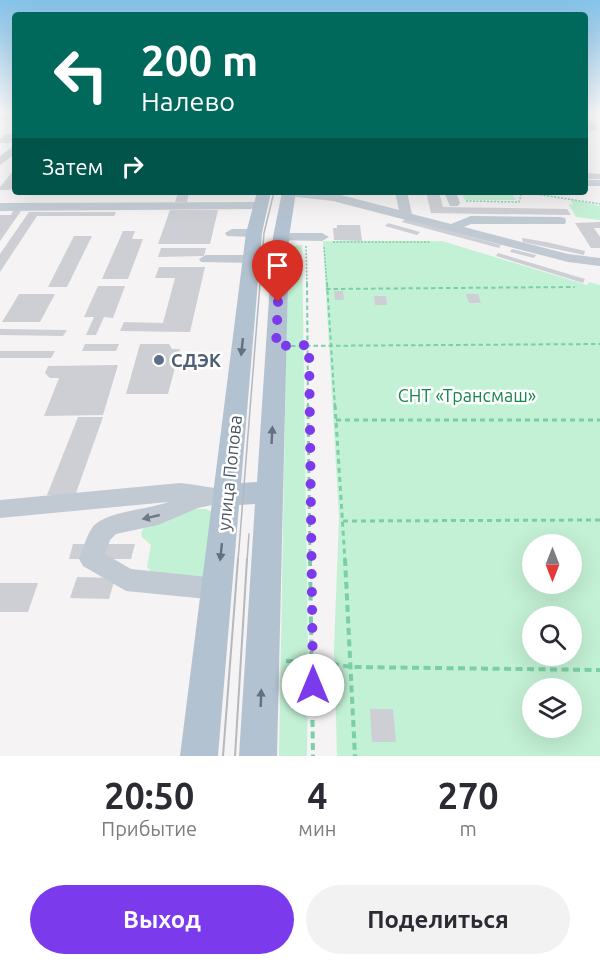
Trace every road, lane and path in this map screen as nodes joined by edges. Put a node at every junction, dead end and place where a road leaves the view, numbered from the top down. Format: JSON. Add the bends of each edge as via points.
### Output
{"nodes":[{"id":1,"x":12,"y":150,"type":"edge"},
{"id":2,"x":1,"y":160,"type":"edge"},
{"id":3,"x":16,"y":195,"type":"edge"},
{"id":4,"x":153,"y":195,"type":"edge"},
{"id":5,"x":288,"y":195,"type":"edge"},
{"id":6,"x":315,"y":195,"type":"edge"},
{"id":7,"x":402,"y":195,"type":"edge"},
{"id":8,"x":522,"y":195,"type":"edge"},
{"id":9,"x":542,"y":195,"type":"edge"},
{"id":10,"x":262,"y":199,"type":"edge"},
{"id":11,"x":456,"y":199,"type":"edge"},
{"id":12,"x":600,"y":204,"type":"edge"},
{"id":13,"x":0,"y":207,"type":"edge"},
{"id":14,"x":406,"y":215,"type":"junction"},
{"id":15,"x":560,"y":221,"type":"dead end"},
{"id":16,"x":453,"y":228,"type":"junction"},
{"id":17,"x":232,"y":233,"type":"dead end"},
{"id":18,"x":254,"y":233,"type":"junction"},
{"id":19,"x":281,"y":237,"type":"junction"},
{"id":20,"x":306,"y":237,"type":"junction"},
{"id":21,"x":322,"y":237,"type":"dead end"},
{"id":22,"x":430,"y":242,"type":"dead end"},
{"id":23,"x":206,"y":259,"type":"dead end"},
{"id":24,"x":251,"y":259,"type":"junction"},
{"id":25,"x":600,"y":262,"type":"edge"},
{"id":26,"x":575,"y":286,"type":"dead end"},
{"id":27,"x":326,"y":289,"type":"junction"},
{"id":28,"x":600,"y":344,"type":"edge"},
{"id":29,"x":309,"y":345,"type":"junction"},
{"id":30,"x":330,"y":345,"type":"junction"},
{"id":31,"x":276,"y":346,"type":"junction"},
{"id":32,"x":336,"y":420,"type":"junction"},
{"id":33,"x":600,"y":420,"type":"edge"},
{"id":34,"x":227,"y":494,"type":"junction"},
{"id":35,"x":269,"y":494,"type":"junction"},
{"id":36,"x":0,"y":509,"type":"edge"},
{"id":37,"x":600,"y":520,"type":"edge"},
{"id":38,"x":344,"y":521,"type":"junction"},
{"id":39,"x":216,"y":589,"type":"junction"},
{"id":40,"x":262,"y":661,"type":"junction"},
{"id":41,"x":313,"y":661,"type":"junction"},
{"id":42,"x":352,"y":667,"type":"junction"},
{"id":43,"x":600,"y":670,"type":"edge"},
{"id":44,"x":199,"y":756,"type":"edge"},
{"id":45,"x":258,"y":756,"type":"edge"},
{"id":46,"x":313,"y":756,"type":"edge"},
{"id":47,"x":355,"y":756,"type":"edge"}],
"edges":[{"from":1,"to":2,"type":"street"},
{"from":3,"to":4,"type":"street","via":[[12,200]]},
{"from":5,"to":19,"type":"main road","name":"улица Попова"},
{"from":6,"to":14,"type":"street"},
{"from":7,"to":14,"type":"street"},
{"from":8,"to":11,"type":"path","via":[[519,202]]},
{"from":9,"to":12,"type":"path"},
{"from":10,"to":13,"type":"street"},
{"from":10,"to":18,"type":"main road","name":"улица Попова"},
{"from":14,"to":16,"type":"street"},
{"from":15,"to":16,"type":"street","via":[[471,220]]},
{"from":16,"to":25,"type":"street","via":[[568,258]]},
{"from":17,"to":18,"type":"street"},
{"from":18,"to":24,"type":"main road","name":"улица Попова"},
{"from":19,"to":20,"type":"street"},
{"from":19,"to":31,"type":"main road","name":"улица Попова"},
{"from":20,"to":21,"type":"street"},
{"from":20,"to":29,"type":"path"},
{"from":22,"to":27,"type":"path","via":[[323,242]]},
{"from":23,"to":24,"type":"street"},
{"from":24,"to":34,"type":"main road","name":"улица Попова","one_way":true},
{"from":26,"to":27,"type":"path"},
{"from":27,"to":30,"type":"path"},
{"from":28,"to":30,"type":"path"},
{"from":29,"to":30,"type":"path"},
{"from":29,"to":31,"type":"path"},
{"from":29,"to":41,"type":"path"},
{"from":30,"to":32,"type":"path"},
{"from":35,"to":31,"type":"main road","name":"улица Попова","one_way":true},
{"from":32,"to":33,"type":"path"},
{"from":32,"to":38,"type":"path"},
{"from":34,"to":35,"type":"main road"},
{"from":34,"to":36,"type":"street","via":[[180,492]]},
{"from":34,"to":39,"type":"main road","name":"улица Попова","one_way":true},
{"from":34,"to":39,"type":"street","one_way":true,"via":[[195,500],[158,516],[109,525],[95,544],[91,559],[126,580]]},
{"from":35,"to":40,"type":"main road","name":"улица Попова"},
{"from":37,"to":38,"type":"path"},
{"from":38,"to":42,"type":"path"},
{"from":39,"to":44,"type":"main road","name":"улица Попова"},
{"from":40,"to":41,"type":"path"},
{"from":45,"to":40,"type":"main road","name":"улица Попова","one_way":true},
{"from":41,"to":42,"type":"path"},
{"from":41,"to":46,"type":"path"},
{"from":42,"to":43,"type":"path"},
{"from":42,"to":47,"type":"path"}]}
